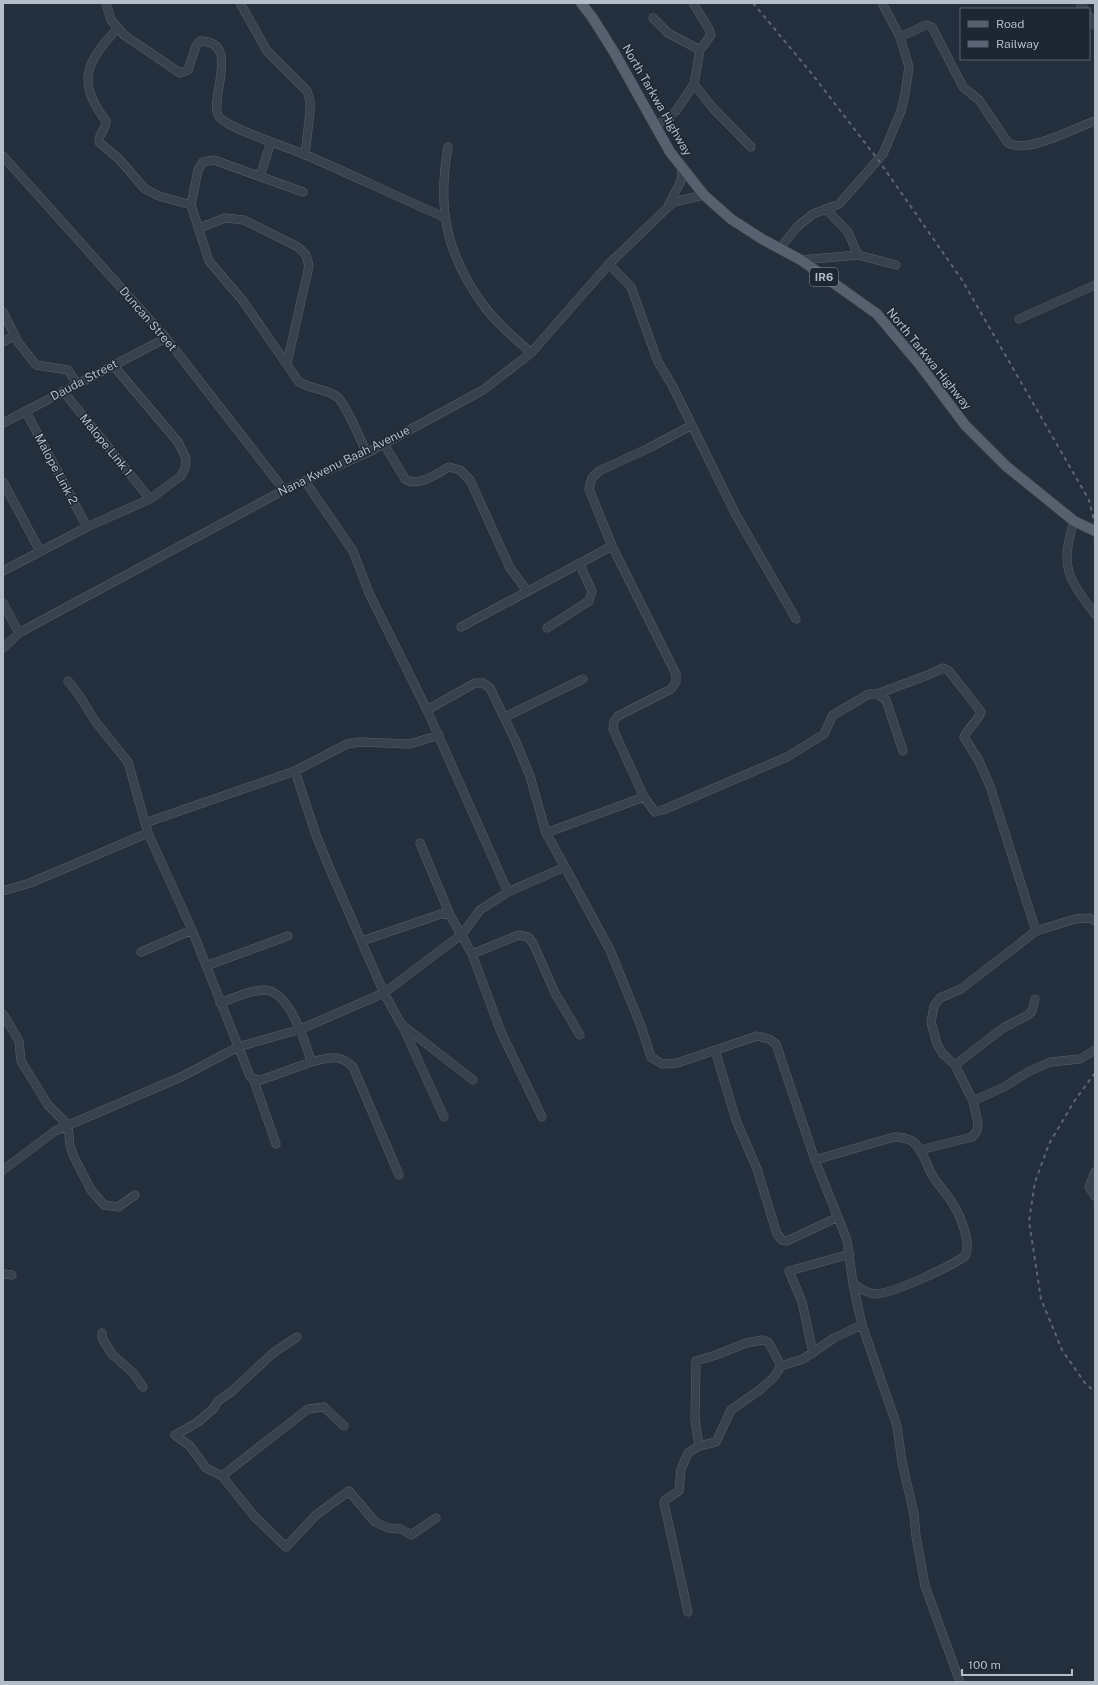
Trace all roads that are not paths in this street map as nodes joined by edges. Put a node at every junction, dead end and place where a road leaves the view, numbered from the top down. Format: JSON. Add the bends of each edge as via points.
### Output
{"nodes":[{"id":1,"x":106,"y":3,"type":"edge"},
{"id":2,"x":240,"y":3,"type":"edge"},
{"id":3,"x":581,"y":3,"type":"edge"},
{"id":4,"x":693,"y":3,"type":"edge"},
{"id":5,"x":882,"y":3,"type":"edge"},
{"id":6,"x":653,"y":18,"type":"dead end"},
{"id":7,"x":117,"y":29,"type":"junction"},
{"id":8,"x":900,"y":37,"type":"junction"},
{"id":9,"x":700,"y":50,"type":"junction"},
{"id":10,"x":694,"y":84,"type":"junction"},
{"id":11,"x":1095,"y":123,"type":"edge"},
{"id":12,"x":656,"y":126,"type":"junction"},
{"id":13,"x":271,"y":142,"type":"junction"},
{"id":14,"x":751,"y":147,"type":"dead end"},
{"id":15,"x":448,"y":148,"type":"dead end"},
{"id":16,"x":305,"y":155,"type":"junction"},
{"id":17,"x":3,"y":156,"type":"edge"},
{"id":18,"x":682,"y":168,"type":"junction"},
{"id":19,"x":260,"y":176,"type":"junction"},
{"id":20,"x":303,"y":192,"type":"dead end"},
{"id":21,"x":704,"y":195,"type":"junction"},
{"id":22,"x":191,"y":205,"type":"junction"},
{"id":23,"x":666,"y":210,"type":"junction"},
{"id":24,"x":827,"y":210,"type":"junction"},
{"id":25,"x":444,"y":217,"type":"junction"},
{"id":26,"x":199,"y":228,"type":"junction"},
{"id":27,"x":779,"y":249,"type":"junction"},
{"id":28,"x":858,"y":255,"type":"junction"},
{"id":29,"x":801,"y":260,"type":"junction"},
{"id":30,"x":609,"y":264,"type":"junction"},
{"id":31,"x":896,"y":265,"type":"dead end"},
{"id":32,"x":1095,"y":285,"type":"edge"},
{"id":33,"x":3,"y":312,"type":"edge"},
{"id":34,"x":1019,"y":319,"type":"dead end"},
{"id":35,"x":15,"y":335,"type":"junction"},
{"id":36,"x":166,"y":338,"type":"junction"},
{"id":37,"x":3,"y":342,"type":"edge"},
{"id":38,"x":531,"y":353,"type":"junction"},
{"id":39,"x":287,"y":363,"type":"junction"},
{"id":40,"x":113,"y":365,"type":"junction"},
{"id":41,"x":77,"y":384,"type":"junction"},
{"id":42,"x":63,"y":391,"type":"junction"},
{"id":43,"x":26,"y":412,"type":"junction"},
{"id":44,"x":3,"y":423,"type":"edge"},
{"id":45,"x":692,"y":425,"type":"junction"},
{"id":46,"x":384,"y":444,"type":"junction"},
{"id":47,"x":367,"y":453,"type":"junction"},
{"id":48,"x":305,"y":481,"type":"junction"},
{"id":49,"x":3,"y":482,"type":"edge"},
{"id":50,"x":284,"y":490,"type":"junction"},
{"id":51,"x":150,"y":499,"type":"junction"},
{"id":52,"x":1074,"y":521,"type":"junction"},
{"id":53,"x":87,"y":527,"type":"junction"},
{"id":54,"x":1095,"y":531,"type":"edge"},
{"id":55,"x":612,"y":546,"type":"junction"},
{"id":56,"x":40,"y":551,"type":"junction"},
{"id":57,"x":579,"y":563,"type":"junction"},
{"id":58,"x":3,"y":571,"type":"edge"},
{"id":59,"x":527,"y":591,"type":"junction"},
{"id":60,"x":3,"y":603,"type":"edge"},
{"id":61,"x":1095,"y":614,"type":"edge"},
{"id":62,"x":796,"y":619,"type":"dead end"},
{"id":63,"x":461,"y":627,"type":"dead end"},
{"id":64,"x":547,"y":628,"type":"dead end"},
{"id":65,"x":19,"y":633,"type":"junction"},
{"id":66,"x":3,"y":648,"type":"edge"},
{"id":67,"x":582,"y":679,"type":"dead end"},
{"id":68,"x":68,"y":681,"type":"dead end"},
{"id":69,"x":877,"y":694,"type":"junction"},
{"id":70,"x":427,"y":710,"type":"junction"},
{"id":71,"x":505,"y":717,"type":"junction"},
{"id":72,"x":439,"y":735,"type":"junction"},
{"id":73,"x":903,"y":751,"type":"dead end"},
{"id":74,"x":295,"y":771,"type":"junction"},
{"id":75,"x":644,"y":797,"type":"junction"},
{"id":76,"x":145,"y":823,"type":"junction"},
{"id":77,"x":148,"y":833,"type":"junction"},
{"id":78,"x":546,"y":833,"type":"junction"},
{"id":79,"x":420,"y":843,"type":"dead end"},
{"id":80,"x":565,"y":867,"type":"junction"},
{"id":81,"x":3,"y":892,"type":"edge"},
{"id":82,"x":508,"y":892,"type":"junction"},
{"id":83,"x":450,"y":915,"type":"junction"},
{"id":84,"x":1095,"y":921,"type":"edge"},
{"id":85,"x":192,"y":930,"type":"junction"},
{"id":86,"x":1036,"y":931,"type":"junction"},
{"id":87,"x":462,"y":934,"type":"junction"},
{"id":88,"x":288,"y":936,"type":"dead end"},
{"id":89,"x":362,"y":940,"type":"junction"},
{"id":90,"x":141,"y":952,"type":"dead end"},
{"id":91,"x":472,"y":954,"type":"junction"},
{"id":92,"x":206,"y":966,"type":"junction"},
{"id":93,"x":384,"y":993,"type":"junction"},
{"id":94,"x":1035,"y":1000,"type":"dead end"},
{"id":95,"x":220,"y":1003,"type":"junction"},
{"id":96,"x":3,"y":1014,"type":"edge"},
{"id":97,"x":401,"y":1024,"type":"junction"},
{"id":98,"x":301,"y":1028,"type":"junction"},
{"id":99,"x":580,"y":1035,"type":"dead end"},
{"id":100,"x":238,"y":1047,"type":"junction"},
{"id":101,"x":715,"y":1050,"type":"junction"},
{"id":102,"x":1095,"y":1050,"type":"edge"},
{"id":103,"x":312,"y":1062,"type":"junction"},
{"id":104,"x":955,"y":1065,"type":"junction"},
{"id":105,"x":253,"y":1078,"type":"junction"},
{"id":106,"x":473,"y":1080,"type":"dead end"},
{"id":107,"x":973,"y":1101,"type":"junction"},
{"id":108,"x":444,"y":1117,"type":"dead end"},
{"id":109,"x":542,"y":1117,"type":"dead end"},
{"id":110,"x":68,"y":1125,"type":"junction"},
{"id":111,"x":276,"y":1144,"type":"dead end"},
{"id":112,"x":920,"y":1150,"type":"junction"},
{"id":113,"x":816,"y":1160,"type":"junction"},
{"id":114,"x":3,"y":1170,"type":"edge"},
{"id":115,"x":1095,"y":1172,"type":"edge"},
{"id":116,"x":399,"y":1175,"type":"dead end"},
{"id":117,"x":135,"y":1194,"type":"dead end"},
{"id":118,"x":1095,"y":1196,"type":"edge"},
{"id":119,"x":838,"y":1217,"type":"junction"},
{"id":120,"x":850,"y":1254,"type":"junction"},
{"id":121,"x":853,"y":1284,"type":"junction"},
{"id":122,"x":862,"y":1325,"type":"junction"},
{"id":123,"x":102,"y":1333,"type":"dead end"},
{"id":124,"x":297,"y":1337,"type":"dead end"},
{"id":125,"x":813,"y":1353,"type":"junction"},
{"id":126,"x":781,"y":1366,"type":"junction"},
{"id":127,"x":144,"y":1387,"type":"dead end"},
{"id":128,"x":344,"y":1426,"type":"dead end"},
{"id":129,"x":699,"y":1446,"type":"junction"},
{"id":130,"x":222,"y":1476,"type":"junction"},
{"id":131,"x":436,"y":1518,"type":"dead end"},
{"id":132,"x":688,"y":1612,"type":"dead end"},
{"id":133,"x":960,"y":1682,"type":"edge"}],
"edges":[{"from":1,"to":7,"type":"street","via":[[111,20]]},
{"from":2,"to":16,"type":"street","via":[[267,51],[307,91],[310,112]]},
{"from":3,"to":12,"type":"main road","name":"North Tarkwa Highway","number":"IR6","via":[[614,52]]},
{"from":4,"to":9,"type":"street","via":[[710,29],[711,35]]},
{"from":5,"to":8,"type":"street"},
{"from":6,"to":9,"type":"street","via":[[668,33]]},
{"from":7,"to":13,"type":"street","via":[[180,73],[188,70],[200,41],[208,41],[215,45],[219,50],[222,69],[218,115],[236,128]]},
{"from":7,"to":22,"type":"street","via":[[96,52],[88,79],[91,98],[106,120],[98,138],[99,142],[119,159],[145,188],[159,196]]},
{"from":8,"to":11,"type":"street","via":[[926,25],[932,27],[963,87],[979,100],[1013,146],[1042,142]]},
{"from":8,"to":24,"type":"street","via":[[909,67],[901,111],[883,154],[839,204]]},
{"from":9,"to":10,"type":"street"},
{"from":10,"to":12,"type":"street","via":[[676,111]]},
{"from":10,"to":14,"type":"street","via":[[713,108]]},
{"from":12,"to":18,"type":"main road","name":"North Tarkwa Highway","number":"IR6"},
{"from":13,"to":16,"type":"street"},
{"from":13,"to":19,"type":"street"},
{"from":15,"to":25,"type":"street","via":[[443,196]]},
{"from":16,"to":25,"type":"street"},
{"from":17,"to":36,"type":"street","name":"Duncan Street"},
{"from":18,"to":21,"type":"main road","name":"North Tarkwa Highway","number":"IR6"},
{"from":18,"to":23,"type":"street","name":"Nana Kwenu Baah Avenue","via":[[681,181]]},
{"from":19,"to":20,"type":"street"},
{"from":19,"to":22,"type":"street","via":[[214,160],[203,162],[198,170]]},
{"from":21,"to":23,"type":"street","name":"Nana Kwenu Baah Avenue","via":[[674,202]]},
{"from":21,"to":27,"type":"main road","name":"North Tarkwa Highway","number":"IR6","via":[[731,219]]},
{"from":22,"to":26,"type":"street"},
{"from":23,"to":30,"type":"street","name":"Nana Kwenu Baah Avenue"},
{"from":24,"to":27,"type":"street","via":[[813,214],[798,226]]},
{"from":24,"to":28,"type":"street","via":[[848,232]]},
{"from":25,"to":38,"type":"street","via":[[458,264],[471,287],[484,307]]},
{"from":26,"to":39,"type":"street","via":[[209,260],[243,301]]},
{"from":26,"to":39,"type":"street","via":[[225,218],[244,220],[298,247],[306,255],[309,266]]},
{"from":27,"to":29,"type":"main road","name":"North Tarkwa Highway","number":"IR6"},
{"from":28,"to":29,"type":"street"},
{"from":28,"to":31,"type":"street"},
{"from":29,"to":52,"type":"main road","name":"North Tarkwa Highway","number":"IR6","via":[[877,314],[920,365],[965,425],[1006,466]]},
{"from":30,"to":38,"type":"street","name":"Nana Kwenu Baah Avenue"},
{"from":30,"to":45,"type":"street","via":[[631,287],[658,362]]},
{"from":32,"to":34,"type":"street"},
{"from":33,"to":35,"type":"street"},
{"from":35,"to":37,"type":"street"},
{"from":35,"to":41,"type":"street","via":[[36,365],[68,370]]},
{"from":36,"to":40,"type":"street","name":"Dauda Street"},
{"from":36,"to":50,"type":"street","name":"Duncan Street"},
{"from":38,"to":46,"type":"street","name":"Nana Kwenu Baah Avenue","via":[[483,390]]},
{"from":39,"to":47,"type":"street","via":[[299,382],[340,399]]},
{"from":40,"to":41,"type":"street","name":"Dauda Street"},
{"from":40,"to":51,"type":"street","via":[[178,442],[186,458],[182,476]]},
{"from":41,"to":42,"type":"street","name":"Dauda Street"},
{"from":42,"to":43,"type":"street","name":"Dauda Street"},
{"from":42,"to":51,"type":"street","name":"Malope Link 1"},
{"from":43,"to":44,"type":"street","name":"Dauda Street"},
{"from":43,"to":53,"type":"street","name":"Malope Link 2"},
{"from":45,"to":55,"type":"street","via":[[599,471],[592,478],[589,489]]},
{"from":45,"to":62,"type":"street","via":[[736,515]]},
{"from":46,"to":47,"type":"street","name":"Nana Kwenu Baah Avenue"},
{"from":46,"to":59,"type":"street","via":[[410,483],[416,483],[449,467],[460,470],[470,480],[510,568]]},
{"from":47,"to":48,"type":"street","name":"Nana Kwenu Baah Avenue"},
{"from":48,"to":50,"type":"street","name":"Nana Kwenu Baah Avenue"},
{"from":48,"to":70,"type":"street","via":[[353,551],[369,593]]},
{"from":49,"to":56,"type":"street"},
{"from":50,"to":65,"type":"street","name":"Nana Kwenu Baah Avenue"},
{"from":51,"to":53,"type":"street"},
{"from":52,"to":54,"type":"main road","name":"North Tarkwa Highway","number":"IR6"},
{"from":52,"to":61,"type":"street","via":[[1067,544],[1066,562],[1077,590]]},
{"from":53,"to":56,"type":"street"},
{"from":55,"to":57,"type":"street"},
{"from":55,"to":75,"type":"street","via":[[676,674],[676,682],[671,689],[618,716],[614,721],[613,729]]},
{"from":56,"to":58,"type":"street"},
{"from":57,"to":59,"type":"street"},
{"from":57,"to":64,"type":"street","via":[[592,591],[589,601]]},
{"from":59,"to":63,"type":"street"},
{"from":60,"to":65,"type":"street"},
{"from":65,"to":66,"type":"street","name":"Nana Kwenu Baah Avenue"},
{"from":67,"to":71,"type":"street"},
{"from":68,"to":76,"type":"street","via":[[80,695],[95,721],[128,762]]},
{"from":69,"to":73,"type":"street","via":[[886,700]]},
{"from":69,"to":75,"type":"street","via":[[869,694],[833,715],[824,734],[787,757],[663,810],[655,812]]},
{"from":69,"to":86,"type":"street","via":[[943,668],[949,671],[981,712],[964,736],[980,761],[990,786]]},
{"from":70,"to":71,"type":"street","via":[[475,683],[483,683],[490,688]]},
{"from":70,"to":72,"type":"street"},
{"from":71,"to":78,"type":"street","via":[[530,776]]},
{"from":72,"to":74,"type":"street","via":[[410,744],[347,744]]},
{"from":72,"to":82,"type":"street"},
{"from":74,"to":76,"type":"street"},
{"from":74,"to":89,"type":"street","via":[[316,835]]},
{"from":75,"to":78,"type":"street"},
{"from":76,"to":77,"type":"street"},
{"from":77,"to":81,"type":"street"},
{"from":77,"to":85,"type":"street"},
{"from":78,"to":80,"type":"street"},
{"from":79,"to":83,"type":"street"},
{"from":80,"to":82,"type":"street"},
{"from":80,"to":101,"type":"street","via":[[610,950],[651,1057],[662,1064],[677,1064]]},
{"from":82,"to":87,"type":"street","via":[[480,910]]},
{"from":83,"to":87,"type":"street"},
{"from":83,"to":89,"type":"street","via":[[441,914]]},
{"from":84,"to":86,"type":"street","via":[[1090,918],[1075,919]]},
{"from":85,"to":90,"type":"street"},
{"from":85,"to":92,"type":"street"},
{"from":86,"to":104,"type":"street","via":[[961,989],[940,998],[934,1006],[931,1022],[937,1044]]},
{"from":87,"to":91,"type":"street"},
{"from":87,"to":93,"type":"street"},
{"from":88,"to":92,"type":"street"},
{"from":89,"to":93,"type":"street"},
{"from":91,"to":99,"type":"street","via":[[519,935],[528,937],[555,993]]},
{"from":91,"to":109,"type":"street","via":[[501,1032]]},
{"from":92,"to":95,"type":"street"},
{"from":93,"to":97,"type":"street"},
{"from":93,"to":98,"type":"street"},
{"from":94,"to":104,"type":"street","via":[[1028,1015],[1003,1028]]},
{"from":95,"to":98,"type":"street","via":[[254,991],[267,990],[284,1002]]},
{"from":95,"to":100,"type":"street"},
{"from":96,"to":110,"type":"street","via":[[19,1041],[21,1061],[26,1072],[48,1105]]},
{"from":97,"to":106,"type":"street"},
{"from":97,"to":108,"type":"street"},
{"from":98,"to":100,"type":"street"},
{"from":98,"to":103,"type":"street"},
{"from":100,"to":105,"type":"street"},
{"from":100,"to":110,"type":"street","via":[[181,1077]]},
{"from":101,"to":113,"type":"street","via":[[757,1036],[776,1044]]},
{"from":101,"to":119,"type":"street","via":[[736,1120],[757,1169],[777,1234],[782,1240],[787,1241]]},
{"from":102,"to":107,"type":"street","via":[[1080,1060],[1050,1062]]},
{"from":103,"to":105,"type":"street","via":[[261,1080]]},
{"from":103,"to":116,"type":"street","via":[[334,1057],[346,1060],[353,1067]]},
{"from":104,"to":107,"type":"street"},
{"from":105,"to":111,"type":"street"},
{"from":107,"to":112,"type":"street","via":[[978,1123],[977,1131],[972,1137]]},
{"from":110,"to":114,"type":"street","via":[[54,1131]]},
{"from":110,"to":117,"type":"street","via":[[74,1157],[91,1190],[104,1205],[118,1207]]},
{"from":112,"to":113,"type":"street","via":[[912,1141],[894,1137]]},
{"from":112,"to":121,"type":"street","via":[[932,1174],[954,1205],[968,1241],[968,1252],[957,1262],[928,1276],[875,1294]]},
{"from":113,"to":119,"type":"street"},
{"from":115,"to":118,"type":"street","via":[[1089,1187]]},
{"from":119,"to":120,"type":"street"},
{"from":120,"to":121,"type":"street"},
{"from":120,"to":125,"type":"street","via":[[789,1272],[802,1302]]},
{"from":121,"to":122,"type":"street"},
{"from":122,"to":125,"type":"street","via":[[834,1338]]},
{"from":122,"to":133,"type":"street","via":[[897,1426],[931,1607]]},
{"from":123,"to":127,"type":"street","via":[[102,1338],[112,1354]]},
{"from":124,"to":130,"type":"street","via":[[273,1352],[231,1392],[218,1400],[214,1408],[198,1422],[176,1435],[190,1446],[206,1468]]},
{"from":125,"to":126,"type":"street"},
{"from":126,"to":129,"type":"street","via":[[761,1389],[731,1410],[716,1442]]},
{"from":126,"to":129,"type":"street","via":[[769,1343],[763,1340],[746,1343],[696,1361],[695,1419]]},
{"from":128,"to":130,"type":"street","via":[[324,1407],[308,1409]]},
{"from":129,"to":132,"type":"street","via":[[688,1453],[681,1469],[679,1491],[664,1503]]},
{"from":130,"to":131,"type":"street","via":[[254,1516],[286,1547],[316,1515],[349,1491],[375,1522],[388,1528],[401,1529],[411,1535]]}]}
